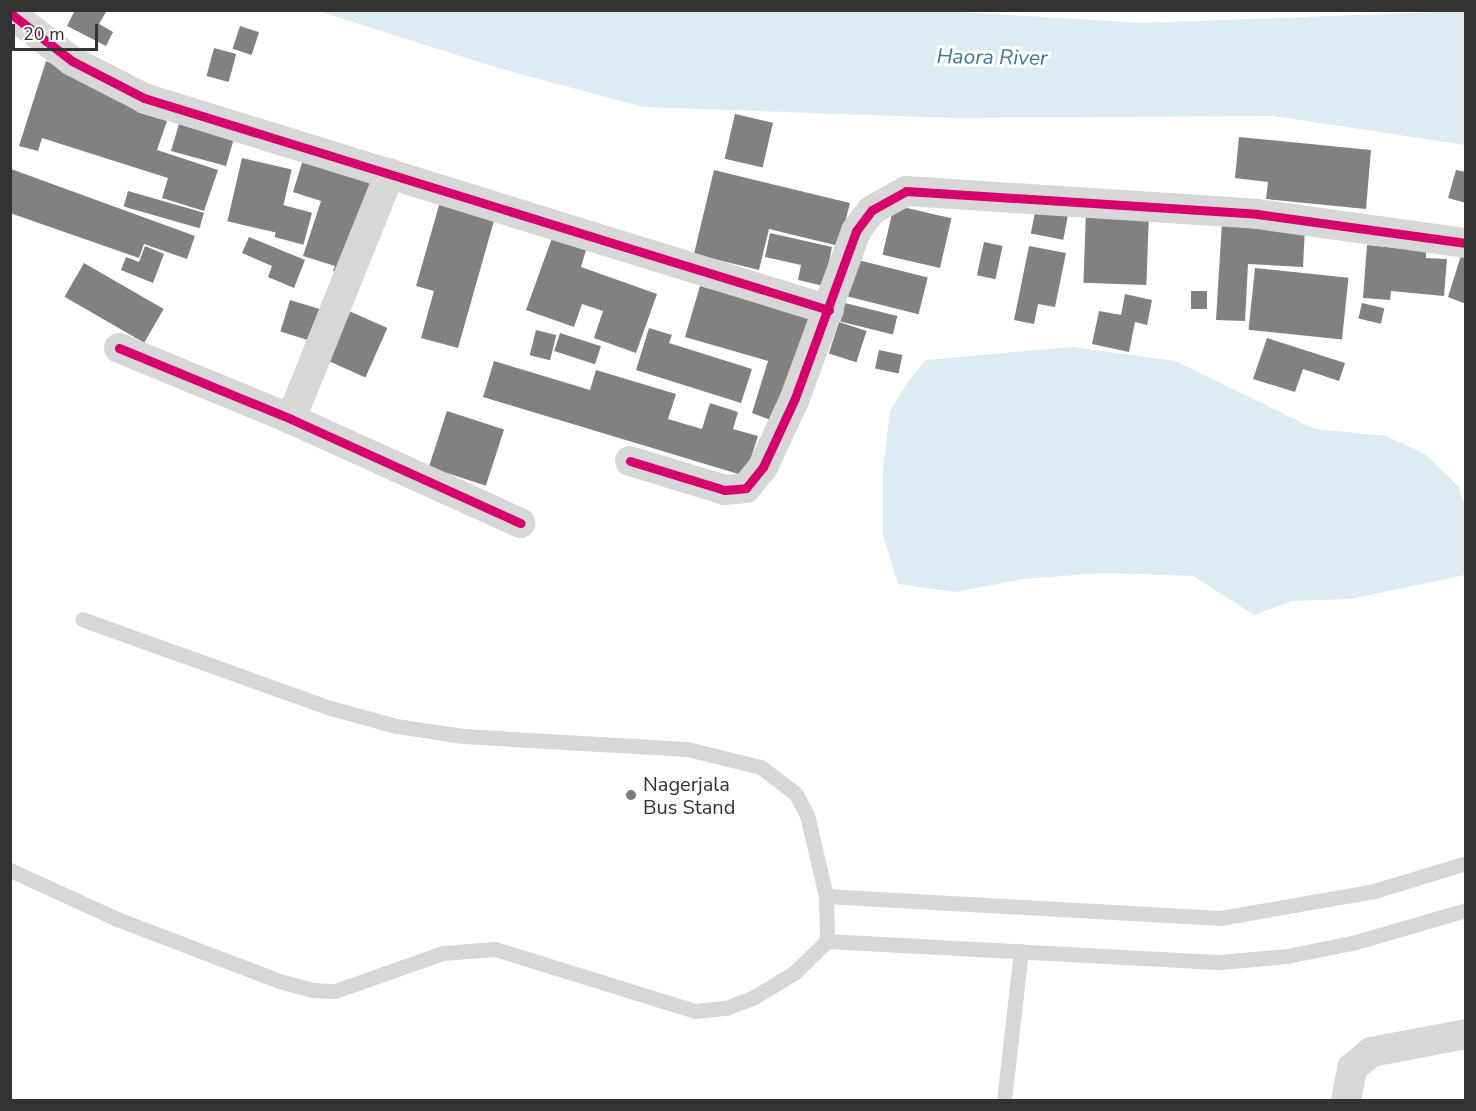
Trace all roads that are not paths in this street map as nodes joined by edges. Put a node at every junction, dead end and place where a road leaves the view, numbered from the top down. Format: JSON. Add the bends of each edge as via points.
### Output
{"nodes":[{"id":1,"x":10,"y":13,"type":"edge"},
{"id":2,"x":390,"y":173,"type":"junction"},
{"id":3,"x":1466,"y":243,"type":"edge"},
{"id":4,"x":829,"y":310,"type":"junction"},
{"id":5,"x":119,"y":348,"type":"dead end"},
{"id":6,"x":291,"y":419,"type":"junction"},
{"id":7,"x":630,"y":461,"type":"dead end"},
{"id":8,"x":520,"y":523,"type":"dead end"},
{"id":9,"x":82,"y":619,"type":"dead end"},
{"id":10,"x":1466,"y":863,"type":"edge"},
{"id":11,"x":10,"y":870,"type":"edge"},
{"id":12,"x":826,"y":896,"type":"junction"},
{"id":13,"x":1466,"y":910,"type":"edge"},
{"id":14,"x":826,"y":941,"type":"junction"},
{"id":15,"x":1022,"y":951,"type":"junction"},
{"id":16,"x":1466,"y":1034,"type":"edge"},
{"id":17,"x":1004,"y":1101,"type":"edge"},
{"id":18,"x":1346,"y":1101,"type":"edge"}],
"edges":[{"from":1,"to":2,"type":"street","via":[[72,61],[144,98]]},
{"from":2,"to":4,"type":"street"},
{"from":2,"to":6,"type":"street"},
{"from":3,"to":4,"type":"street","via":[[1257,214],[906,191],[872,210],[856,231]]},
{"from":4,"to":7,"type":"street","via":[[763,467],[746,488],[725,490]]},
{"from":5,"to":6,"type":"street"},
{"from":6,"to":8,"type":"street"},
{"from":9,"to":12,"type":"lane","via":[[330,708],[396,726],[463,736],[675,747],[761,767],[796,794],[807,815]]},
{"from":10,"to":12,"type":"lane","via":[[1374,891],[1220,918]]},
{"from":11,"to":14,"type":"lane","via":[[117,919],[313,990],[335,991],[443,953],[495,949],[695,1011],[726,1008],[754,997],[794,973]]},
{"from":12,"to":14,"type":"lane"},
{"from":13,"to":15,"type":"lane","via":[[1356,942],[1287,956],[1221,962]]},
{"from":14,"to":15,"type":"lane"},
{"from":15,"to":17,"type":"lane"},
{"from":16,"to":18,"type":"street","via":[[1371,1052],[1352,1068]]}]}
